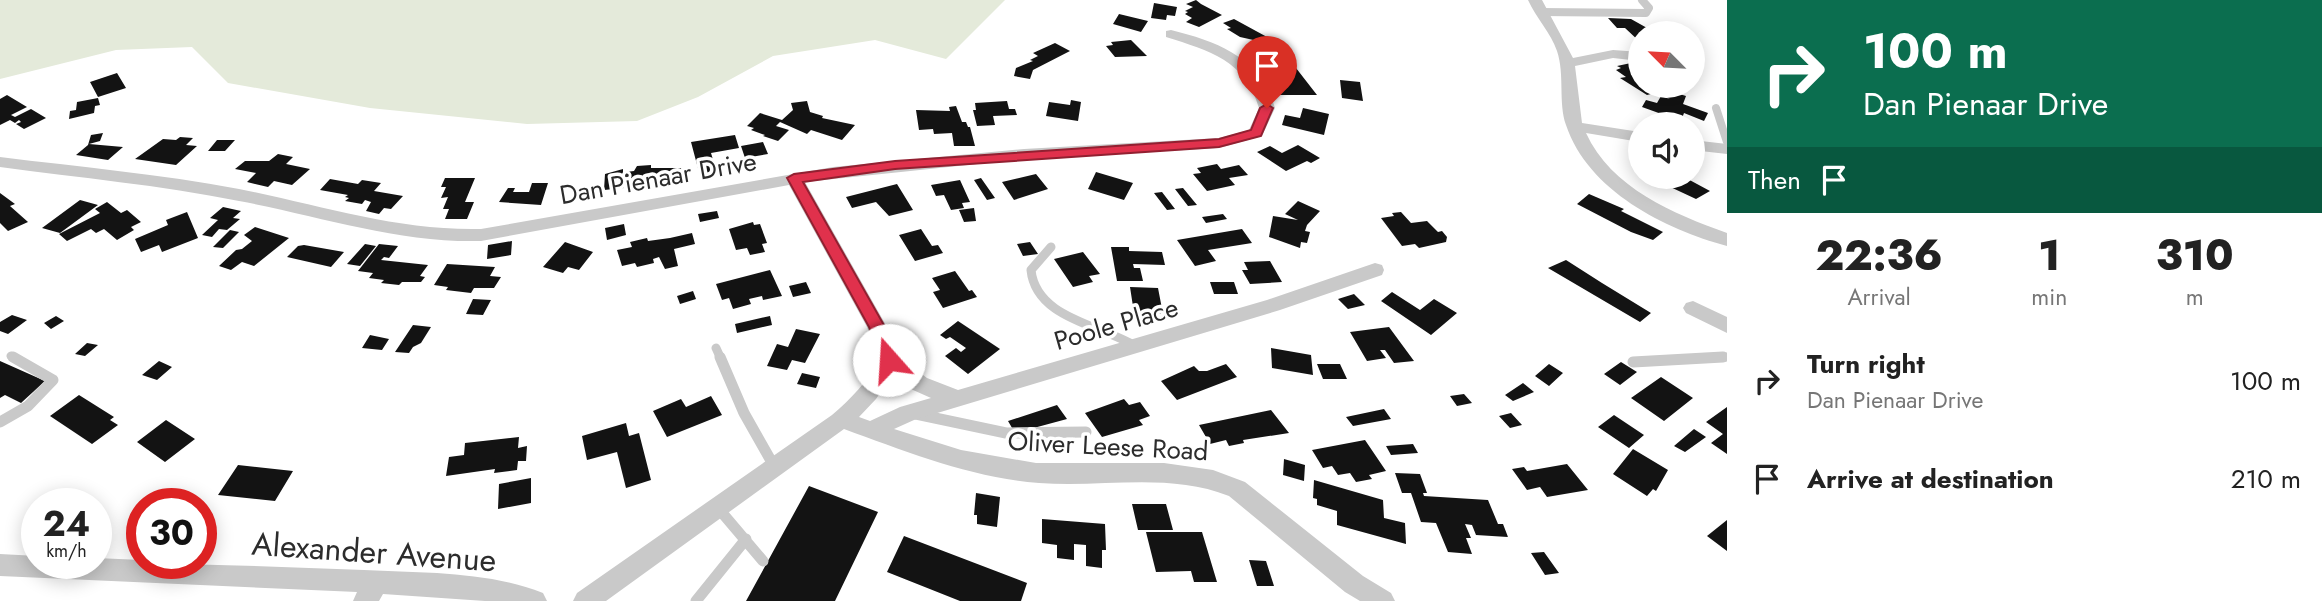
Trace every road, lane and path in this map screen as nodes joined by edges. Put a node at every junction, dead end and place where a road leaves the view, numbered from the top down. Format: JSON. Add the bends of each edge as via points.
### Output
{"nodes":[{"id":1,"x":1642,"y":0,"type":"edge"},
{"id":2,"x":1538,"y":6,"type":"edge"},
{"id":3,"x":1171,"y":34,"type":"dead end"},
{"id":4,"x":1628,"y":56,"type":"edge"},
{"id":5,"x":1567,"y":63,"type":"junction"},
{"id":6,"x":1716,"y":108,"type":"dead end"},
{"id":7,"x":1575,"y":127,"type":"junction"},
{"id":8,"x":1628,"y":135,"type":"edge"},
{"id":9,"x":1727,"y":142,"type":"edge"},
{"id":10,"x":1705,"y":146,"type":"edge"},
{"id":11,"x":1727,"y":149,"type":"edge"},
{"id":12,"x":0,"y":162,"type":"edge"},
{"id":13,"x":794,"y":178,"type":"junction"},
{"id":14,"x":1727,"y":240,"type":"edge"},
{"id":15,"x":1051,"y":247,"type":"dead end"},
{"id":16,"x":1376,"y":270,"type":"dead end"},
{"id":17,"x":1693,"y":308,"type":"dead end"},
{"id":18,"x":1727,"y":326,"type":"edge"},
{"id":19,"x":1135,"y":346,"type":"junction"},
{"id":20,"x":716,"y":348,"type":"dead end"},
{"id":21,"x":11,"y":356,"type":"dead end"},
{"id":22,"x":1727,"y":357,"type":"edge"},
{"id":23,"x":889,"y":360,"type":"junction"},
{"id":24,"x":1633,"y":362,"type":"dead end"},
{"id":25,"x":958,"y":398,"type":"junction"},
{"id":26,"x":908,"y":413,"type":"junction"},
{"id":27,"x":841,"y":419,"type":"junction"},
{"id":28,"x":0,"y":422,"type":"edge"},
{"id":29,"x":871,"y":430,"type":"junction"},
{"id":30,"x":1086,"y":432,"type":"dead end"},
{"id":31,"x":774,"y":466,"type":"junction"},
{"id":32,"x":718,"y":507,"type":"junction"},
{"id":33,"x":746,"y":538,"type":"junction"},
{"id":34,"x":763,"y":561,"type":"dead end"},
{"id":35,"x":0,"y":565,"type":"edge"},
{"id":36,"x":371,"y":591,"type":"edge"},
{"id":37,"x":534,"y":601,"type":"edge"},
{"id":38,"x":586,"y":601,"type":"edge"},
{"id":39,"x":696,"y":601,"type":"edge"},
{"id":40,"x":1382,"y":601,"type":"edge"}],
"edges":[{"from":1,"to":2,"type":"lane","via":[[1650,11]]},
{"from":2,"to":5,"type":"street"},
{"from":3,"to":13,"type":"street","name":"Dan Pienaar Drive","via":[[1228,54],[1246,67],[1258,81],[1267,108],[1256,133],[1219,143],[895,165]]},
{"from":4,"to":5,"type":"street","via":[[1607,55]]},
{"from":5,"to":7,"type":"street"},
{"from":6,"to":9,"type":"lane"},
{"from":7,"to":8,"type":"street"},
{"from":7,"to":14,"type":"street","via":[[1598,167],[1622,186],[1687,224]]},
{"from":10,"to":11,"type":"street"},
{"from":12,"to":13,"type":"street","name":"Dan Pienaar Drive","via":[[211,190],[390,229],[455,237]]},
{"from":13,"to":23,"type":"street","via":[[877,327]]},
{"from":15,"to":19,"type":"lane","via":[[1031,270],[1051,307],[1083,326]]},
{"from":16,"to":19,"type":"street","name":"Poole Place"},
{"from":17,"to":18,"type":"street"},
{"from":19,"to":25,"type":"street","name":"Poole Place"},
{"from":20,"to":31,"type":"lane","via":[[744,413]]},
{"from":21,"to":28,"type":"lane","via":[[53,380],[28,405]]},
{"from":22,"to":24,"type":"lane"},
{"from":23,"to":25,"type":"street","via":[[923,388]]},
{"from":23,"to":27,"type":"street","via":[[877,385]]},
{"from":25,"to":26,"type":"street","name":"Poole Place"},
{"from":26,"to":29,"type":"street","name":"Poole Place"},
{"from":26,"to":30,"type":"lane","via":[[1006,433]]},
{"from":27,"to":29,"type":"street","name":"Oliver Leese Road"},
{"from":27,"to":31,"type":"street"},
{"from":29,"to":40,"type":"street","name":"Oliver Leese Road","via":[[1008,470],[1198,474],[1220,481],[1237,489],[1354,584]]},
{"from":31,"to":32,"type":"street"},
{"from":32,"to":33,"type":"lane"},
{"from":32,"to":38,"type":"street"},
{"from":33,"to":34,"type":"lane"},
{"from":33,"to":39,"type":"lane"},
{"from":35,"to":36,"type":"street","name":"Alexander Avenue"},
{"from":36,"to":37,"type":"street","name":"Alexander Avenue","via":[[489,590]]}]}
